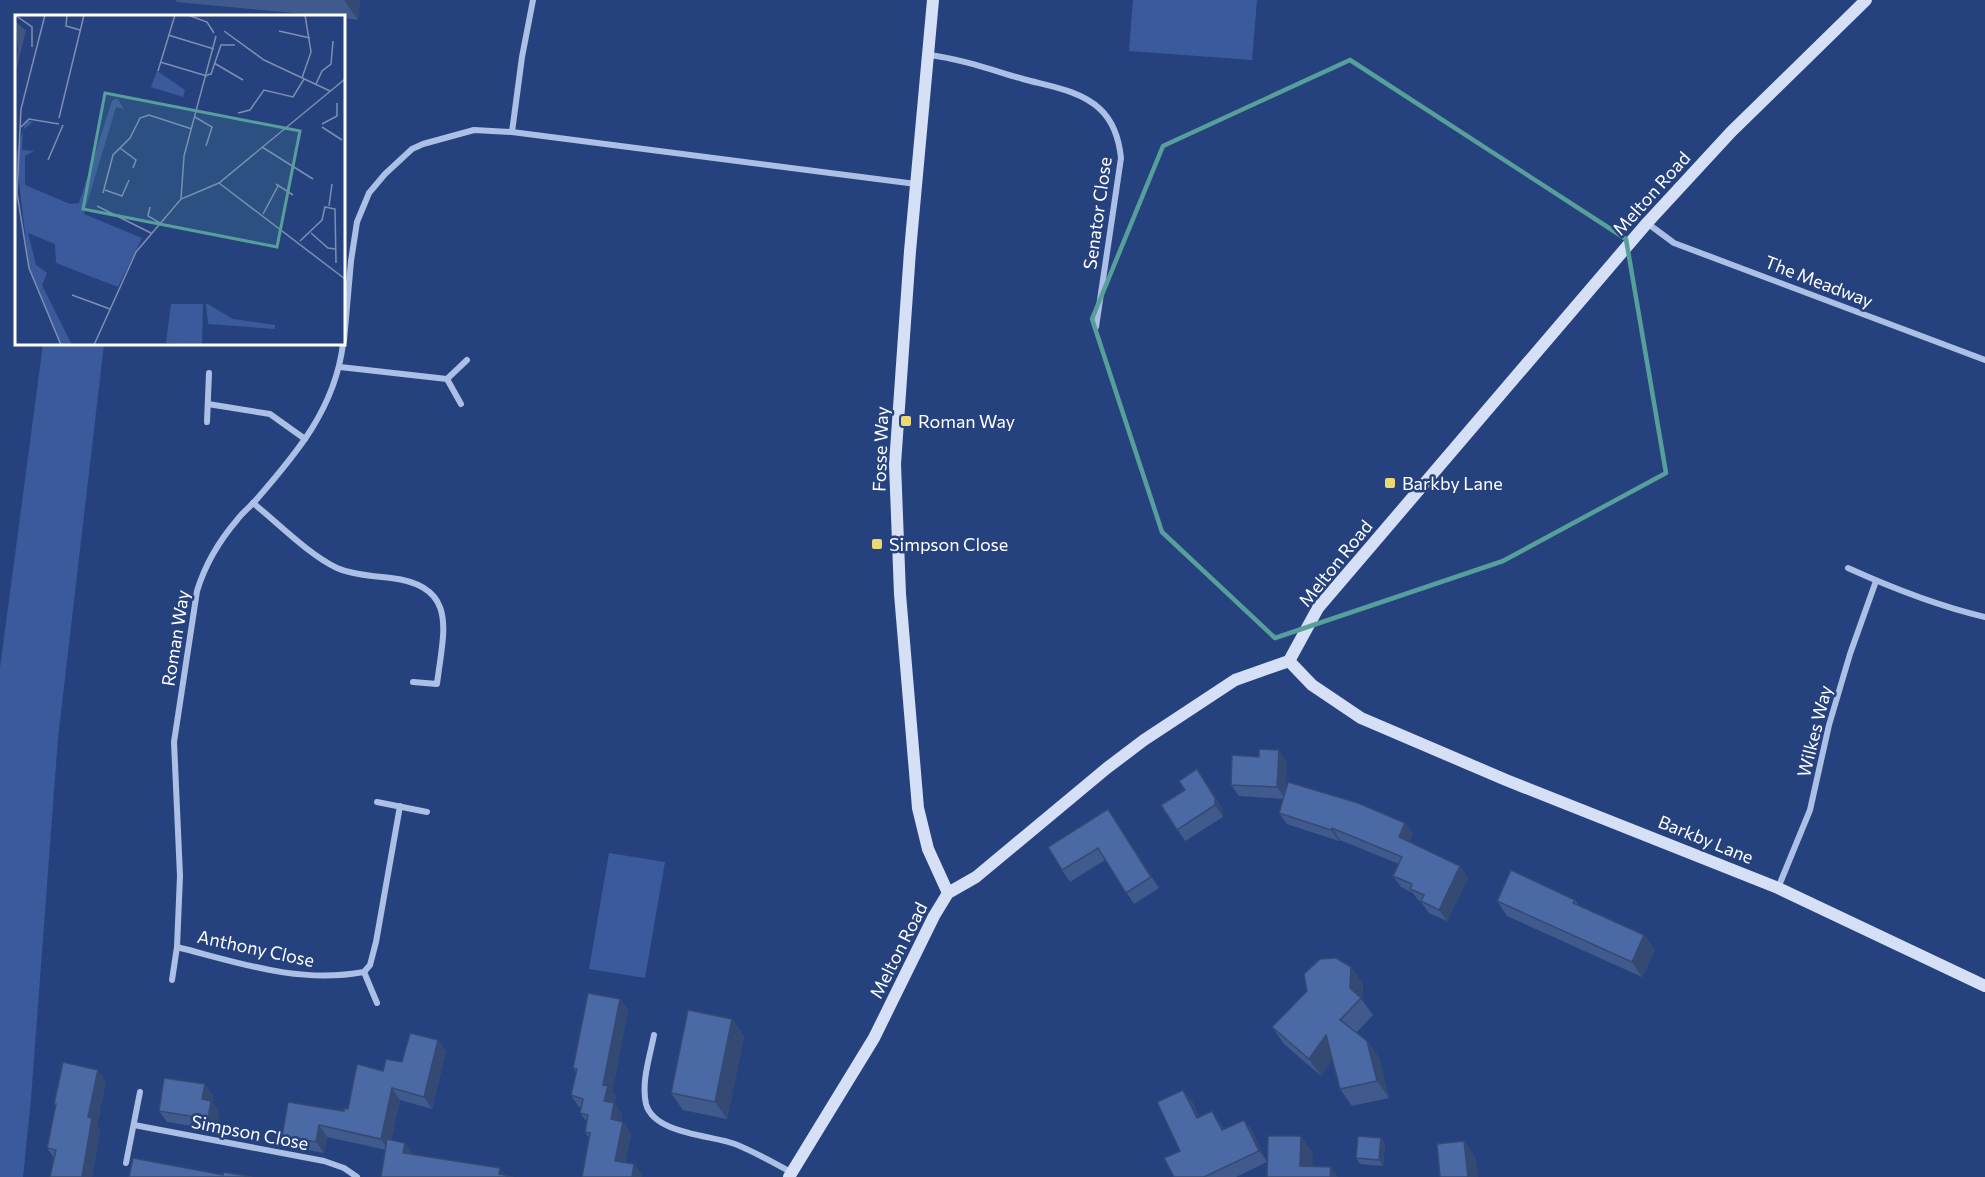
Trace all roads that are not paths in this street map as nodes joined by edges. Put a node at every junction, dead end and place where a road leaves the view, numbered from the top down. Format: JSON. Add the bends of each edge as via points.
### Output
{"nodes":[{"id":1,"x":533,"y":0,"type":"edge"},
{"id":2,"x":933,"y":0,"type":"edge"},
{"id":3,"x":1866,"y":0,"type":"edge"},
{"id":4,"x":929,"y":55,"type":"junction"},
{"id":5,"x":512,"y":132,"type":"junction"},
{"id":6,"x":917,"y":184,"type":"junction"},
{"id":7,"x":1647,"y":224,"type":"junction"},
{"id":8,"x":347,"y":260,"type":"edge"},
{"id":9,"x":345,"y":301,"type":"edge"},
{"id":10,"x":1096,"y":327,"type":"dead end"},
{"id":11,"x":343,"y":345,"type":"edge"},
{"id":12,"x":467,"y":360,"type":"dead end"},
{"id":13,"x":1985,"y":360,"type":"edge"},
{"id":14,"x":340,"y":367,"type":"junction"},
{"id":15,"x":209,"y":373,"type":"dead end"},
{"id":16,"x":447,"y":379,"type":"junction"},
{"id":17,"x":208,"y":404,"type":"junction"},
{"id":18,"x":461,"y":404,"type":"dead end"},
{"id":19,"x":207,"y":422,"type":"dead end"},
{"id":20,"x":304,"y":439,"type":"junction"},
{"id":21,"x":253,"y":503,"type":"junction"},
{"id":22,"x":1848,"y":568,"type":"dead end"},
{"id":23,"x":1876,"y":581,"type":"junction"},
{"id":24,"x":1985,"y":617,"type":"edge"},
{"id":25,"x":1289,"y":661,"type":"junction"},
{"id":26,"x":413,"y":681,"type":"dead end"},
{"id":27,"x":377,"y":802,"type":"dead end"},
{"id":28,"x":400,"y":806,"type":"junction"},
{"id":29,"x":427,"y":812,"type":"dead end"},
{"id":30,"x":1778,"y":888,"type":"junction"},
{"id":31,"x":948,"y":893,"type":"junction"},
{"id":32,"x":177,"y":947,"type":"junction"},
{"id":33,"x":364,"y":972,"type":"junction"},
{"id":34,"x":172,"y":980,"type":"dead end"},
{"id":35,"x":1985,"y":986,"type":"edge"},
{"id":36,"x":377,"y":1003,"type":"dead end"},
{"id":37,"x":654,"y":1035,"type":"dead end"},
{"id":38,"x":140,"y":1092,"type":"dead end"},
{"id":39,"x":134,"y":1125,"type":"junction"},
{"id":40,"x":126,"y":1163,"type":"dead end"},
{"id":41,"x":791,"y":1175,"type":"edge"},
{"id":42,"x":357,"y":1177,"type":"edge"}],
"edges":[{"from":1,"to":5,"type":"street"},
{"from":2,"to":4,"type":"street","name":"Fosse Way"},
{"from":3,"to":7,"type":"street","name":"Melton Road","via":[[1731,132]]},
{"from":4,"to":6,"type":"street","name":"Fosse Way"},
{"from":4,"to":10,"type":"street","name":"Senator Close","via":[[1076,94],[1099,108],[1112,123],[1121,158]]},
{"from":5,"to":6,"type":"street","name":"Roman Way"},
{"from":5,"to":8,"type":"street","name":"Roman Way","via":[[474,130],[412,149],[369,193]]},
{"from":6,"to":31,"type":"street","name":"Fosse Way","via":[[895,464],[900,594],[918,808],[928,849]]},
{"from":7,"to":13,"type":"street","name":"The Meadway","via":[[1674,243]]},
{"from":7,"to":25,"type":"street","name":"Melton Road","via":[[1318,608]]},
{"from":8,"to":9,"type":"street","name":"Roman Way"},
{"from":11,"to":14,"type":"street","name":"Roman Way"},
{"from":12,"to":16,"type":"street"},
{"from":14,"to":16,"type":"street"},
{"from":14,"to":20,"type":"street","name":"Roman Way","via":[[320,416]]},
{"from":15,"to":17,"type":"street"},
{"from":16,"to":18,"type":"street"},
{"from":17,"to":19,"type":"street"},
{"from":17,"to":20,"type":"street","via":[[270,414]]},
{"from":20,"to":21,"type":"street","name":"Roman Way"},
{"from":21,"to":26,"type":"street","via":[[339,569],[406,580],[426,588],[435,597],[444,623],[437,684]]},
{"from":21,"to":32,"type":"street","name":"Roman Way","via":[[237,519],[204,568],[196,591],[174,742],[180,876]]},
{"from":22,"to":23,"type":"street"},
{"from":23,"to":24,"type":"street","via":[[1952,610]]},
{"from":23,"to":30,"type":"street","name":"Wilkes Way","via":[[1829,725],[1810,810]]},
{"from":25,"to":30,"type":"street","name":"Barkby Lane","via":[[1312,685],[1361,718]]},
{"from":25,"to":31,"type":"street","name":"Melton Road","via":[[1235,680],[1144,740],[976,877]]},
{"from":27,"to":28,"type":"street"},
{"from":28,"to":29,"type":"street"},
{"from":28,"to":33,"type":"street","via":[[376,942]]},
{"from":30,"to":35,"type":"street","name":"Barkby Lane"},
{"from":31,"to":41,"type":"street","name":"Melton Road","via":[[874,1038]]},
{"from":32,"to":33,"type":"street","name":"Anthony Close","via":[[282,973],[338,977]]},
{"from":32,"to":34,"type":"street","name":"Roman Way"},
{"from":33,"to":36,"type":"street"},
{"from":37,"to":41,"type":"street","via":[[645,1086],[646,1106],[657,1121],[733,1143]]},
{"from":38,"to":39,"type":"street"},
{"from":39,"to":40,"type":"street"},
{"from":39,"to":42,"type":"street","name":"Simpson Close","via":[[324,1161]]}]}
